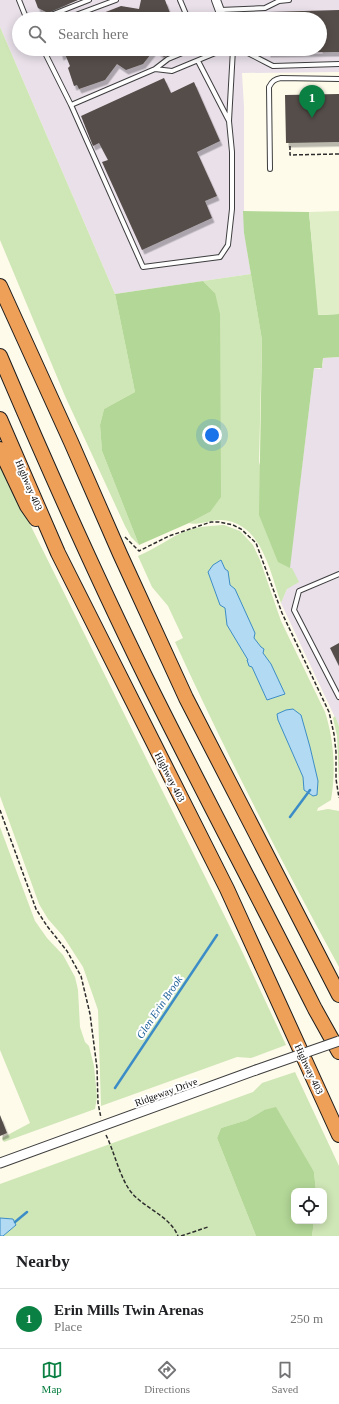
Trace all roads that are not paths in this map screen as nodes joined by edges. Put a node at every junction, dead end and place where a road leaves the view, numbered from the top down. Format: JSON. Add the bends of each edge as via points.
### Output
{"nodes":[{"id":1,"x":19,"y":0,"type":"edge"},
{"id":2,"x":89,"y":0,"type":"edge"},
{"id":3,"x":116,"y":0,"type":"edge"},
{"id":4,"x":180,"y":0,"type":"edge"},
{"id":5,"x":216,"y":0,"type":"edge"},
{"id":6,"x":277,"y":0,"type":"edge"},
{"id":7,"x":289,"y":0,"type":"edge"},
{"id":8,"x":220,"y":10,"type":"joint"},
{"id":9,"x":24,"y":12,"type":"edge"},
{"id":10,"x":59,"y":12,"type":"edge"},
{"id":11,"x":84,"y":12,"type":"edge"},
{"id":12,"x":185,"y":12,"type":"edge"},
{"id":13,"x":46,"y":56,"type":"edge"},
{"id":14,"x":175,"y":56,"type":"edge"},
{"id":15,"x":209,"y":56,"type":"edge"},
{"id":16,"x":233,"y":56,"type":"edge"},
{"id":17,"x":254,"y":56,"type":"edge"},
{"id":18,"x":198,"y":61,"type":"junction"},
{"id":19,"x":339,"y":64,"type":"edge"},
{"id":20,"x":155,"y":69,"type":"junction"},
{"id":21,"x":339,"y":79,"type":"edge"},
{"id":22,"x":71,"y":105,"type":"junction"},
{"id":23,"x":229,"y":121,"type":"junction"},
{"id":24,"x":270,"y":169,"type":"dead end"},
{"id":25,"x":0,"y":286,"type":"edge"},
{"id":26,"x":0,"y":356,"type":"edge"},
{"id":27,"x":0,"y":419,"type":"edge"},
{"id":28,"x":0,"y":448,"type":"edge"},
{"id":29,"x":58,"y":553,"type":"junction"},
{"id":30,"x":339,"y":574,"type":"edge"},
{"id":31,"x":339,"y":697,"type":"edge"},
{"id":32,"x":339,"y":995,"type":"edge"},
{"id":33,"x":339,"y":1041,"type":"edge"},
{"id":34,"x":339,"y":1052,"type":"edge"},
{"id":35,"x":339,"y":1135,"type":"edge"},
{"id":36,"x":0,"y":1163,"type":"edge"}],
"edges":[{"from":1,"to":9,"type":"lane"},
{"from":2,"to":10,"type":"lane"},
{"from":3,"to":11,"type":"lane"},
{"from":4,"to":12,"type":"lane"},
{"from":5,"to":8,"type":"street"},
{"from":6,"to":7,"type":"lane"},
{"from":6,"to":8,"type":"lane","via":[[265,8]]},
{"from":13,"to":22,"type":"lane"},
{"from":14,"to":20,"type":"lane"},
{"from":15,"to":18,"type":"lane"},
{"from":16,"to":23,"type":"lane"},
{"from":17,"to":19,"type":"lane","via":[[273,66]]},
{"from":18,"to":20,"type":"lane","via":[[172,71]]},
{"from":18,"to":23,"type":"lane"},
{"from":20,"to":22,"type":"lane"},
{"from":21,"to":24,"type":"lane","via":[[281,78],[272,82],[269,87]]},
{"from":22,"to":23,"type":"lane","via":[[143,267],[220,256],[228,245],[232,209]]},
{"from":25,"to":32,"type":"highway","via":[[186,698]]},
{"from":26,"to":34,"type":"highway","via":[[29,426],[133,650]]},
{"from":27,"to":29,"type":"highway","name":"Highway 403"},
{"from":28,"to":29,"type":"highway","via":[[27,506]]},
{"from":29,"to":35,"type":"highway","name":"Highway 403","via":[[227,889]]},
{"from":30,"to":31,"type":"lane","via":[[299,591],[294,610]]},
{"from":33,"to":36,"type":"street","name":"Ridgeway Drive","bridge":true}]}
